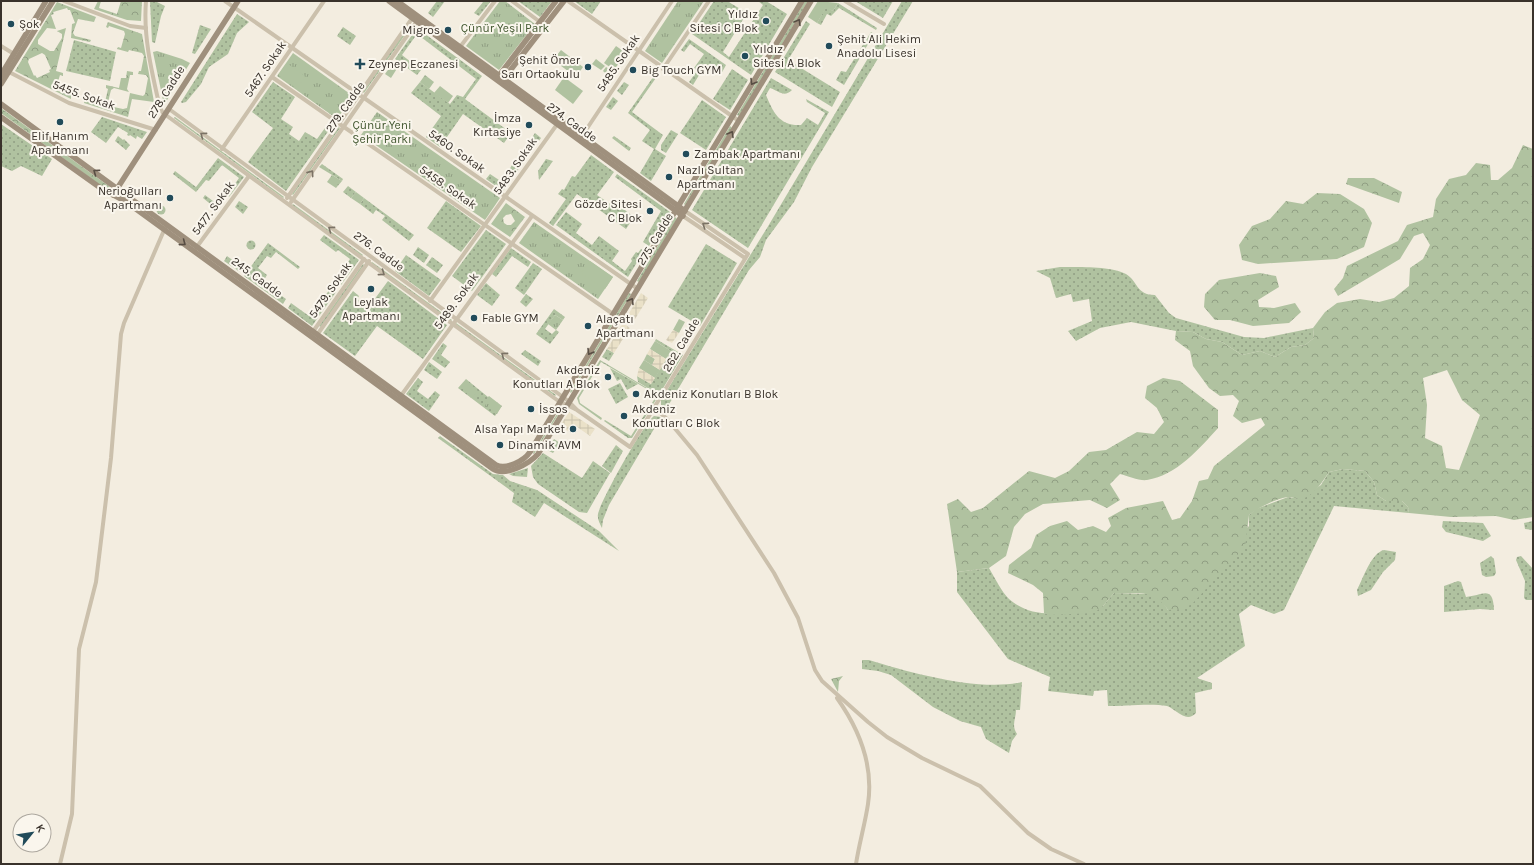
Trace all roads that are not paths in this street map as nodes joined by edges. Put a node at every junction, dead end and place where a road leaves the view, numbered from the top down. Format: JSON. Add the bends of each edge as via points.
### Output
{"nodes":[{"id":1,"x":46,"y":1,"type":"edge"},
{"id":2,"x":53,"y":1,"type":"edge"},
{"id":3,"x":64,"y":1,"type":"edge"},
{"id":4,"x":146,"y":1,"type":"edge"},
{"id":5,"x":225,"y":1,"type":"edge"},
{"id":6,"x":238,"y":1,"type":"edge"},
{"id":7,"x":324,"y":1,"type":"edge"},
{"id":8,"x":388,"y":1,"type":"edge"},
{"id":9,"x":397,"y":1,"type":"edge"},
{"id":10,"x":496,"y":1,"type":"edge"},
{"id":11,"x":512,"y":1,"type":"edge"},
{"id":12,"x":556,"y":1,"type":"edge"},
{"id":13,"x":564,"y":1,"type":"edge"},
{"id":14,"x":568,"y":1,"type":"edge"},
{"id":15,"x":672,"y":1,"type":"edge"},
{"id":16,"x":709,"y":1,"type":"edge"},
{"id":17,"x":802,"y":1,"type":"edge"},
{"id":18,"x":811,"y":1,"type":"edge"},
{"id":19,"x":845,"y":1,"type":"edge"},
{"id":20,"x":234,"y":7,"type":"junction"},
{"id":21,"x":416,"y":18,"type":"junction"},
{"id":22,"x":540,"y":22,"type":"junction"},
{"id":23,"x":884,"y":24,"type":"dead end"},
{"id":24,"x":146,"y":28,"type":"junction"},
{"id":25,"x":1,"y":46,"type":"edge"},
{"id":26,"x":460,"y":47,"type":"junction"},
{"id":27,"x":292,"y":48,"type":"junction"},
{"id":28,"x":638,"y":51,"type":"junction"},
{"id":29,"x":14,"y":54,"type":"junction"},
{"id":30,"x":663,"y":69,"type":"junction"},
{"id":31,"x":9,"y":72,"type":"junction"},
{"id":32,"x":1,"y":75,"type":"edge"},
{"id":33,"x":272,"y":77,"type":"junction"},
{"id":34,"x":500,"y":79,"type":"junction"},
{"id":35,"x":1,"y":84,"type":"edge"},
{"id":36,"x":359,"y":95,"type":"junction"},
{"id":37,"x":364,"y":98,"type":"junction"},
{"id":38,"x":1,"y":104,"type":"edge"},
{"id":39,"x":167,"y":112,"type":"junction"},
{"id":40,"x":732,"y":117,"type":"junction"},
{"id":41,"x":1,"y":118,"type":"edge"},
{"id":42,"x":739,"y":121,"type":"junction"},
{"id":43,"x":558,"y":122,"type":"junction"},
{"id":44,"x":339,"y":124,"type":"junction"},
{"id":45,"x":343,"y":127,"type":"junction"},
{"id":46,"x":156,"y":130,"type":"junction"},
{"id":47,"x":582,"y":136,"type":"junction"},
{"id":48,"x":222,"y":149,"type":"junction"},
{"id":49,"x":249,"y":176,"type":"junction"},
{"id":50,"x":118,"y":188,"type":"junction"},
{"id":51,"x":113,"y":195,"type":"junction"},
{"id":52,"x":288,"y":197,"type":"junction"},
{"id":53,"x":506,"y":197,"type":"junction"},
{"id":54,"x":292,"y":200,"type":"junction"},
{"id":55,"x":284,"y":202,"type":"junction"},
{"id":56,"x":289,"y":205,"type":"junction"},
{"id":57,"x":677,"y":209,"type":"junction"},
{"id":58,"x":684,"y":214,"type":"junction"},
{"id":59,"x":532,"y":216,"type":"junction"},
{"id":60,"x":485,"y":225,"type":"junction"},
{"id":61,"x":165,"y":227,"type":"junction"},
{"id":62,"x":511,"y":243,"type":"junction"},
{"id":63,"x":196,"y":249,"type":"junction"},
{"id":64,"x":366,"y":255,"type":"junction"},
{"id":65,"x":746,"y":256,"type":"joint"},
{"id":66,"x":371,"y":258,"type":"junction"},
{"id":67,"x":363,"y":260,"type":"junction"},
{"id":68,"x":368,"y":263,"type":"junction"},
{"id":69,"x":631,"y":284,"type":"junction"},
{"id":70,"x":638,"y":289,"type":"junction"},
{"id":71,"x":430,"y":301,"type":"junction"},
{"id":72,"x":613,"y":314,"type":"junction"},
{"id":73,"x":455,"y":320,"type":"junction"},
{"id":74,"x":452,"y":324,"type":"junction"},
{"id":75,"x":313,"y":335,"type":"junction"},
{"id":76,"x":400,"y":397,"type":"junction"},
{"id":77,"x":561,"y":400,"type":"junction"},
{"id":78,"x":568,"y":404,"type":"junction"},
{"id":79,"x":654,"y":408,"type":"junction"},
{"id":80,"x":630,"y":447,"type":"joint"},
{"id":81,"x":527,"y":461,"type":"junction"},
{"id":82,"x":502,"y":469,"type":"joint"},
{"id":83,"x":833,"y":693,"type":"junction"},
{"id":84,"x":60,"y":864,"type":"edge"},
{"id":85,"x":856,"y":864,"type":"edge"},
{"id":86,"x":1084,"y":864,"type":"edge"}],
"edges":[{"from":1,"to":29,"type":"street"},
{"from":2,"to":31,"type":"street"},
{"from":3,"to":24,"type":"street","via":[[130,26]]},
{"from":4,"to":24,"type":"street"},
{"from":5,"to":20,"type":"street","name":"5460. Sokak"},
{"from":6,"to":20,"type":"street","name":"278. Cadde"},
{"from":7,"to":27,"type":"street","name":"5467. Sokak"},
{"from":8,"to":21,"type":"street","name":"274. Cadde"},
{"from":9,"to":21,"type":"street"},
{"from":10,"to":26,"type":"street"},
{"from":11,"to":22,"type":"street"},
{"from":12,"to":22,"type":"street"},
{"from":13,"to":34,"type":"street"},
{"from":14,"to":28,"type":"street"},
{"from":15,"to":28,"type":"street","name":"5485. Sokak"},
{"from":16,"to":30,"type":"street"},
{"from":17,"to":40,"type":"street","name":"275. Cadde","one_way":true},
{"from":42,"to":18,"type":"street","name":"275. Cadde","one_way":true},
{"from":19,"to":23,"type":"street"},
{"from":20,"to":27,"type":"street","name":"5460. Sokak"},
{"from":20,"to":39,"type":"street","name":"278. Cadde"},
{"from":21,"to":26,"type":"street"},
{"from":21,"to":34,"type":"street","name":"274. Cadde"},
{"from":21,"to":36,"type":"street","name":"279. Cadde"},
{"from":21,"to":37,"type":"street","name":"279. Cadde"},
{"from":22,"to":34,"type":"street"},
{"from":24,"to":39,"type":"street","via":[[160,110]]},
{"from":25,"to":29,"type":"street"},
{"from":26,"to":34,"type":"street"},
{"from":27,"to":33,"type":"street","name":"5467. Sokak"},
{"from":27,"to":36,"type":"street","name":"5460. Sokak"},
{"from":28,"to":30,"type":"street"},
{"from":28,"to":47,"type":"street","name":"5485. Sokak"},
{"from":29,"to":32,"type":"street"},
{"from":30,"to":40,"type":"street"},
{"from":31,"to":35,"type":"street"},
{"from":31,"to":46,"type":"street","name":"5455. Sokak","via":[[69,103]]},
{"from":33,"to":44,"type":"street","name":"5458. Sokak"},
{"from":33,"to":48,"type":"street","name":"5467. Sokak"},
{"from":34,"to":43,"type":"street","name":"274. Cadde"},
{"from":36,"to":37,"type":"street","name":"5460. Sokak"},
{"from":36,"to":44,"type":"street","name":"279. Cadde"},
{"from":37,"to":45,"type":"street","name":"279. Cadde"},
{"from":37,"to":53,"type":"street","name":"5460. Sokak"},
{"from":50,"to":38,"type":"street","name":"245. Cadde","one_way":true},
{"from":39,"to":46,"type":"street","name":"278. Cadde"},
{"from":48,"to":39,"type":"street","name":"276. Cadde","one_way":true},
{"from":39,"to":49,"type":"street","name":"276. Cadde"},
{"from":40,"to":42,"type":"street"},
{"from":40,"to":57,"type":"street","name":"275. Cadde"},
{"from":41,"to":51,"type":"street","name":"245. Cadde"},
{"from":58,"to":42,"type":"street","name":"275. Cadde","one_way":true},
{"from":43,"to":47,"type":"street","name":"274. Cadde"},
{"from":43,"to":53,"type":"street","name":"5483. Sokak"},
{"from":43,"to":57,"type":"street","name":"274. Cadde"},
{"from":44,"to":45,"type":"street","name":"5458. Sokak"},
{"from":44,"to":52,"type":"street","name":"279. Cadde"},
{"from":54,"to":45,"type":"street","name":"279. Cadde","one_way":true},
{"from":45,"to":60,"type":"street","name":"5458. Sokak"},
{"from":46,"to":50,"type":"street","name":"278. Cadde"},
{"from":47,"to":57,"type":"street","name":"274. Cadde"},
{"from":48,"to":52,"type":"street","name":"276. Cadde"},
{"from":49,"to":55,"type":"street","name":"276. Cadde"},
{"from":49,"to":63,"type":"street","name":"5477. Sokak"},
{"from":50,"to":51,"type":"street","name":"278. Cadde"},
{"from":50,"to":61,"type":"street","name":"245. Cadde"},
{"from":51,"to":61,"type":"street","name":"245. Cadde"},
{"from":52,"to":54,"type":"street","name":"276. Cadde"},
{"from":52,"to":55,"type":"street","name":"279. Cadde"},
{"from":53,"to":59,"type":"street","name":"5460. Sokak"},
{"from":53,"to":60,"type":"street","name":"5483. Sokak"},
{"from":54,"to":56,"type":"street","name":"279. Cadde"},
{"from":64,"to":54,"type":"street","name":"276. Cadde","one_way":true},
{"from":55,"to":56,"type":"street","name":"276. Cadde"},
{"from":56,"to":67,"type":"street","name":"276. Cadde"},
{"from":57,"to":58,"type":"street","name":"274. Cadde"},
{"from":57,"to":69,"type":"street","name":"275. Cadde"},
{"from":58,"to":65,"type":"street","name":"274. Cadde"},
{"from":58,"to":70,"type":"street","name":"275. Cadde"},
{"from":59,"to":62,"type":"street","name":"5489. Sokak"},
{"from":59,"to":69,"type":"street","name":"5460. Sokak"},
{"from":60,"to":62,"type":"street","name":"5458. Sokak"},
{"from":60,"to":71,"type":"street","name":"5483. Sokak"},
{"from":61,"to":63,"type":"street","name":"245. Cadde"},
{"from":61,"to":84,"type":"street","via":[[121,334],[111,464],[97,576],[79,649],[72,814]]},
{"from":62,"to":72,"type":"street","name":"5458. Sokak"},
{"from":62,"to":73,"type":"street","name":"5489. Sokak"},
{"from":63,"to":75,"type":"street","name":"245. Cadde"},
{"from":64,"to":66,"type":"street","name":"276. Cadde"},
{"from":64,"to":67,"type":"street","name":"5479. Sokak"},
{"from":65,"to":79,"type":"street","name":"262. Cadde"},
{"from":66,"to":68,"type":"street","name":"5479. Sokak"},
{"from":66,"to":71,"type":"street","name":"276. Cadde"},
{"from":67,"to":68,"type":"street","name":"276. Cadde"},
{"from":67,"to":75,"type":"street","name":"5479. Sokak"},
{"from":68,"to":74,"type":"street","name":"276. Cadde","one_way":true},
{"from":68,"to":75,"type":"street","name":"5479. Sokak"},
{"from":69,"to":70,"type":"street","name":"5460. Sokak"},
{"from":69,"to":72,"type":"street","name":"275. Cadde"},
{"from":78,"to":70,"type":"street","name":"275. Cadde","one_way":true},
{"from":71,"to":73,"type":"street","name":"276. Cadde"},
{"from":72,"to":77,"type":"street","name":"275. Cadde","one_way":true},
{"from":73,"to":74,"type":"street","name":"5489. Sokak"},
{"from":77,"to":73,"type":"street","name":"276. Cadde","one_way":true},
{"from":74,"to":76,"type":"street","name":"5489. Sokak"},
{"from":74,"to":77,"type":"street","name":"276. Cadde"},
{"from":75,"to":76,"type":"street","name":"245. Cadde"},
{"from":76,"to":82,"type":"street","name":"245. Cadde","via":[[494,470]]},
{"from":77,"to":78,"type":"street","name":"276. Cadde"},
{"from":77,"to":81,"type":"street","name":"275. Cadde"},
{"from":78,"to":80,"type":"street","name":"276. Cadde"},
{"from":78,"to":81,"type":"street","name":"275. Cadde","via":[[538,454]]},
{"from":79,"to":80,"type":"street","name":"262. Cadde"},
{"from":79,"to":83,"type":"street","via":[[667,419],[697,455],[763,556],[798,618],[817,676]]},
{"from":81,"to":82,"type":"street","name":"275. Cadde"},
{"from":83,"to":85,"type":"street","via":[[856,729],[867,761],[868,801]]},
{"from":83,"to":86,"type":"street","via":[[887,737],[922,758],[980,786],[1021,828],[1040,842]]}]}
